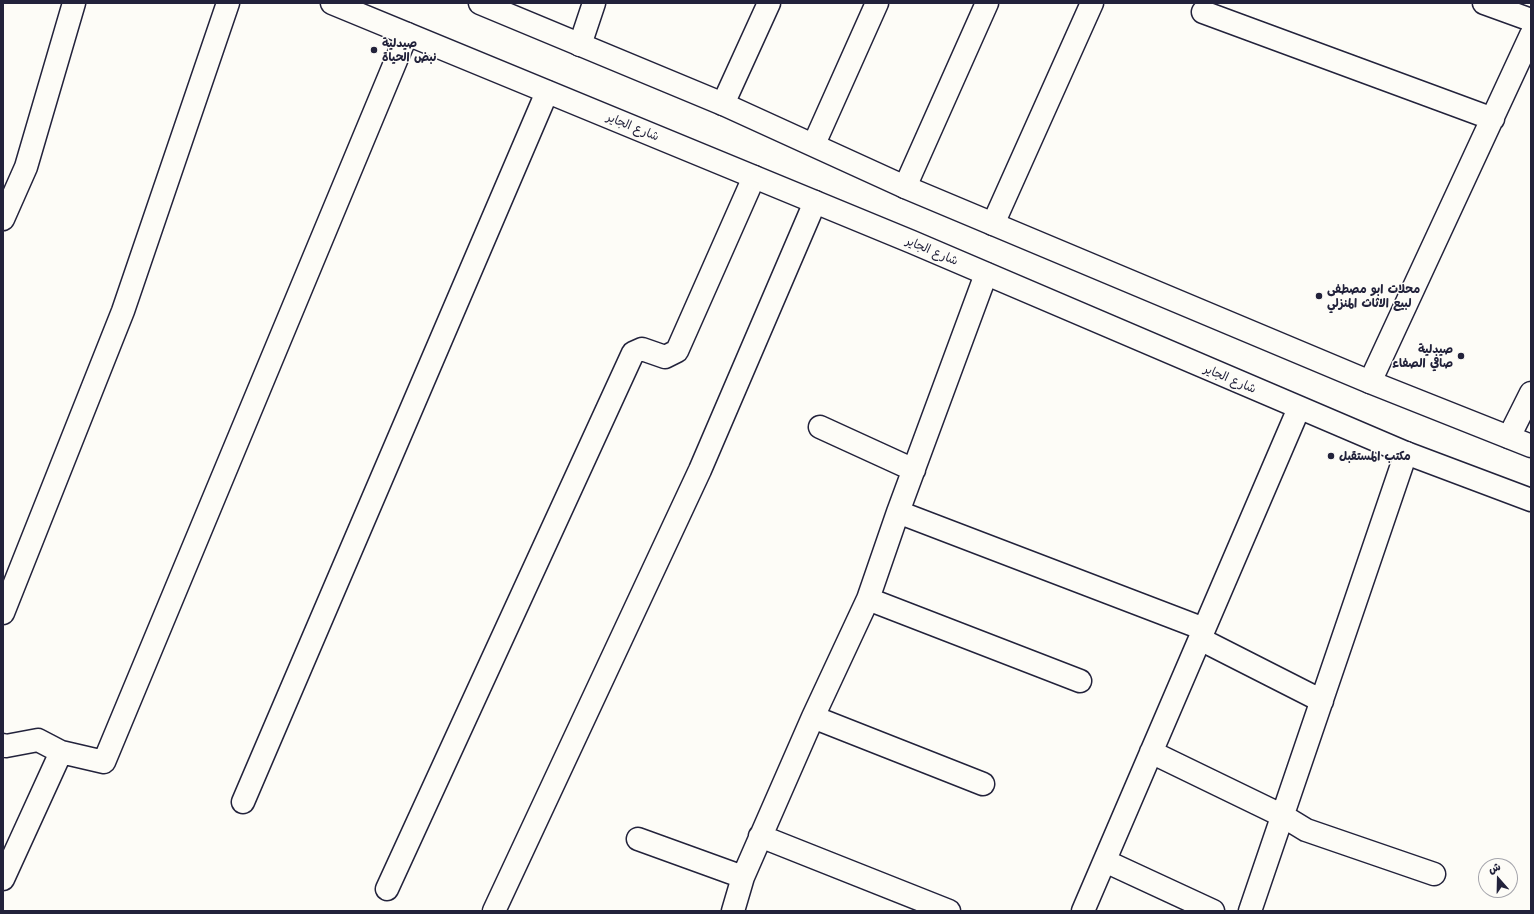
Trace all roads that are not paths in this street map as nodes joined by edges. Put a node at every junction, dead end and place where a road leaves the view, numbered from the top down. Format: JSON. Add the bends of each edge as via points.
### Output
{"nodes":[{"id":1,"x":74,"y":3,"type":"edge"},
{"id":2,"x":228,"y":3,"type":"edge"},
{"id":3,"x":332,"y":3,"type":"edge"},
{"id":4,"x":480,"y":3,"type":"edge"},
{"id":5,"x":594,"y":3,"type":"edge"},
{"id":6,"x":769,"y":3,"type":"edge"},
{"id":7,"x":877,"y":3,"type":"edge"},
{"id":8,"x":987,"y":3,"type":"edge"},
{"id":9,"x":1092,"y":3,"type":"edge"},
{"id":10,"x":1484,"y":3,"type":"edge"},
{"id":11,"x":1203,"y":12,"type":"dead end"},
{"id":12,"x":1531,"y":20,"type":"edge"},
{"id":13,"x":408,"y":34,"type":"junction"},
{"id":14,"x":1531,"y":35,"type":"edge"},
{"id":15,"x":580,"y":45,"type":"junction"},
{"id":16,"x":547,"y":92,"type":"junction"},
{"id":17,"x":722,"y":104,"type":"junction"},
{"id":18,"x":1493,"y":119,"type":"junction"},
{"id":19,"x":814,"y":144,"type":"junction"},
{"id":20,"x":754,"y":177,"type":"junction"},
{"id":21,"x":905,"y":187,"type":"junction"},
{"id":22,"x":815,"y":202,"type":"junction"},
{"id":23,"x":3,"y":219,"type":"edge"},
{"id":24,"x":993,"y":224,"type":"junction"},
{"id":25,"x":986,"y":274,"type":"junction"},
{"id":26,"x":1370,"y":382,"type":"junction"},
{"id":27,"x":1531,"y":393,"type":"edge"},
{"id":28,"x":1299,"y":408,"type":"junction"},
{"id":29,"x":820,"y":427,"type":"dead end"},
{"id":30,"x":1509,"y":437,"type":"junction"},
{"id":31,"x":1531,"y":446,"type":"edge"},
{"id":32,"x":1406,"y":453,"type":"junction"},
{"id":33,"x":914,"y":470,"type":"junction"},
{"id":34,"x":1531,"y":500,"type":"edge"},
{"id":35,"x":898,"y":512,"type":"junction"},
{"id":36,"x":868,"y":599,"type":"junction"},
{"id":37,"x":3,"y":613,"type":"edge"},
{"id":38,"x":1202,"y":634,"type":"junction"},
{"id":39,"x":1080,"y":681,"type":"dead end"},
{"id":40,"x":1322,"y":701,"type":"junction"},
{"id":41,"x":813,"y":717,"type":"junction"},
{"id":42,"x":3,"y":745,"type":"edge"},
{"id":43,"x":61,"y":752,"type":"junction"},
{"id":44,"x":1151,"y":752,"type":"junction"},
{"id":45,"x":983,"y":784,"type":"dead end"},
{"id":46,"x":243,"y":802,"type":"dead end"},
{"id":47,"x":1283,"y":816,"type":"junction"},
{"id":48,"x":760,"y":836,"type":"junction"},
{"id":49,"x":638,"y":839,"type":"dead end"},
{"id":50,"x":1105,"y":861,"type":"junction"},
{"id":51,"x":1434,"y":874,"type":"dead end"},
{"id":52,"x":742,"y":877,"type":"junction"},
{"id":53,"x":3,"y":879,"type":"edge"},
{"id":54,"x":387,"y":889,"type":"dead end"},
{"id":55,"x":494,"y":911,"type":"edge"},
{"id":56,"x":733,"y":911,"type":"edge"},
{"id":57,"x":949,"y":911,"type":"edge"},
{"id":58,"x":1083,"y":911,"type":"edge"},
{"id":59,"x":1213,"y":911,"type":"edge"},
{"id":60,"x":1250,"y":911,"type":"edge"}],
"edges":[{"from":1,"to":23,"type":"street","via":[[26,167]]},
{"from":2,"to":37,"type":"street","via":[[123,311]]},
{"from":3,"to":13,"type":"street","name":"شارع الجاير"},
{"from":4,"to":15,"type":"street"},
{"from":5,"to":15,"type":"street"},
{"from":6,"to":17,"type":"street"},
{"from":7,"to":19,"type":"street"},
{"from":8,"to":21,"type":"street"},
{"from":9,"to":24,"type":"street"},
{"from":10,"to":12,"type":"street"},
{"from":11,"to":18,"type":"street"},
{"from":13,"to":16,"type":"street","name":"شارع الجاير"},
{"from":13,"to":43,"type":"street","via":[[104,762]]},
{"from":14,"to":18,"type":"street"},
{"from":15,"to":17,"type":"street"},
{"from":16,"to":20,"type":"street","name":"شارع الجاير"},
{"from":16,"to":46,"type":"street"},
{"from":17,"to":19,"type":"street"},
{"from":18,"to":26,"type":"street"},
{"from":19,"to":21,"type":"street"},
{"from":20,"to":22,"type":"street","name":"شارع الجاير"},
{"from":20,"to":54,"type":"street","via":[[677,351],[665,357],[642,349],[632,353]]},
{"from":21,"to":24,"type":"street"},
{"from":22,"to":25,"type":"street","name":"شارع الجاير"},
{"from":22,"to":55,"type":"street","via":[[700,470]]},
{"from":24,"to":26,"type":"street"},
{"from":25,"to":28,"type":"street","name":"شارع الجاير"},
{"from":25,"to":33,"type":"street"},
{"from":26,"to":30,"type":"street"},
{"from":27,"to":30,"type":"street"},
{"from":28,"to":32,"type":"street","name":"شارع الجاير"},
{"from":28,"to":38,"type":"street"},
{"from":29,"to":33,"type":"street"},
{"from":30,"to":31,"type":"street"},
{"from":32,"to":34,"type":"street","name":"شارع الجاير"},
{"from":32,"to":40,"type":"street"},
{"from":33,"to":35,"type":"street"},
{"from":35,"to":36,"type":"street"},
{"from":35,"to":38,"type":"street"},
{"from":36,"to":39,"type":"street"},
{"from":36,"to":41,"type":"street"},
{"from":38,"to":40,"type":"street"},
{"from":38,"to":44,"type":"street"},
{"from":40,"to":47,"type":"street"},
{"from":41,"to":45,"type":"street"},
{"from":41,"to":48,"type":"street"},
{"from":42,"to":43,"type":"street","via":[[38,740]]},
{"from":43,"to":53,"type":"street"},
{"from":44,"to":47,"type":"street"},
{"from":44,"to":50,"type":"street"},
{"from":47,"to":51,"type":"street","via":[[1306,830]]},
{"from":47,"to":60,"type":"street"},
{"from":48,"to":52,"type":"street"},
{"from":48,"to":57,"type":"street"},
{"from":49,"to":52,"type":"street"},
{"from":50,"to":58,"type":"street"},
{"from":50,"to":59,"type":"street"},
{"from":52,"to":56,"type":"street"}]}
